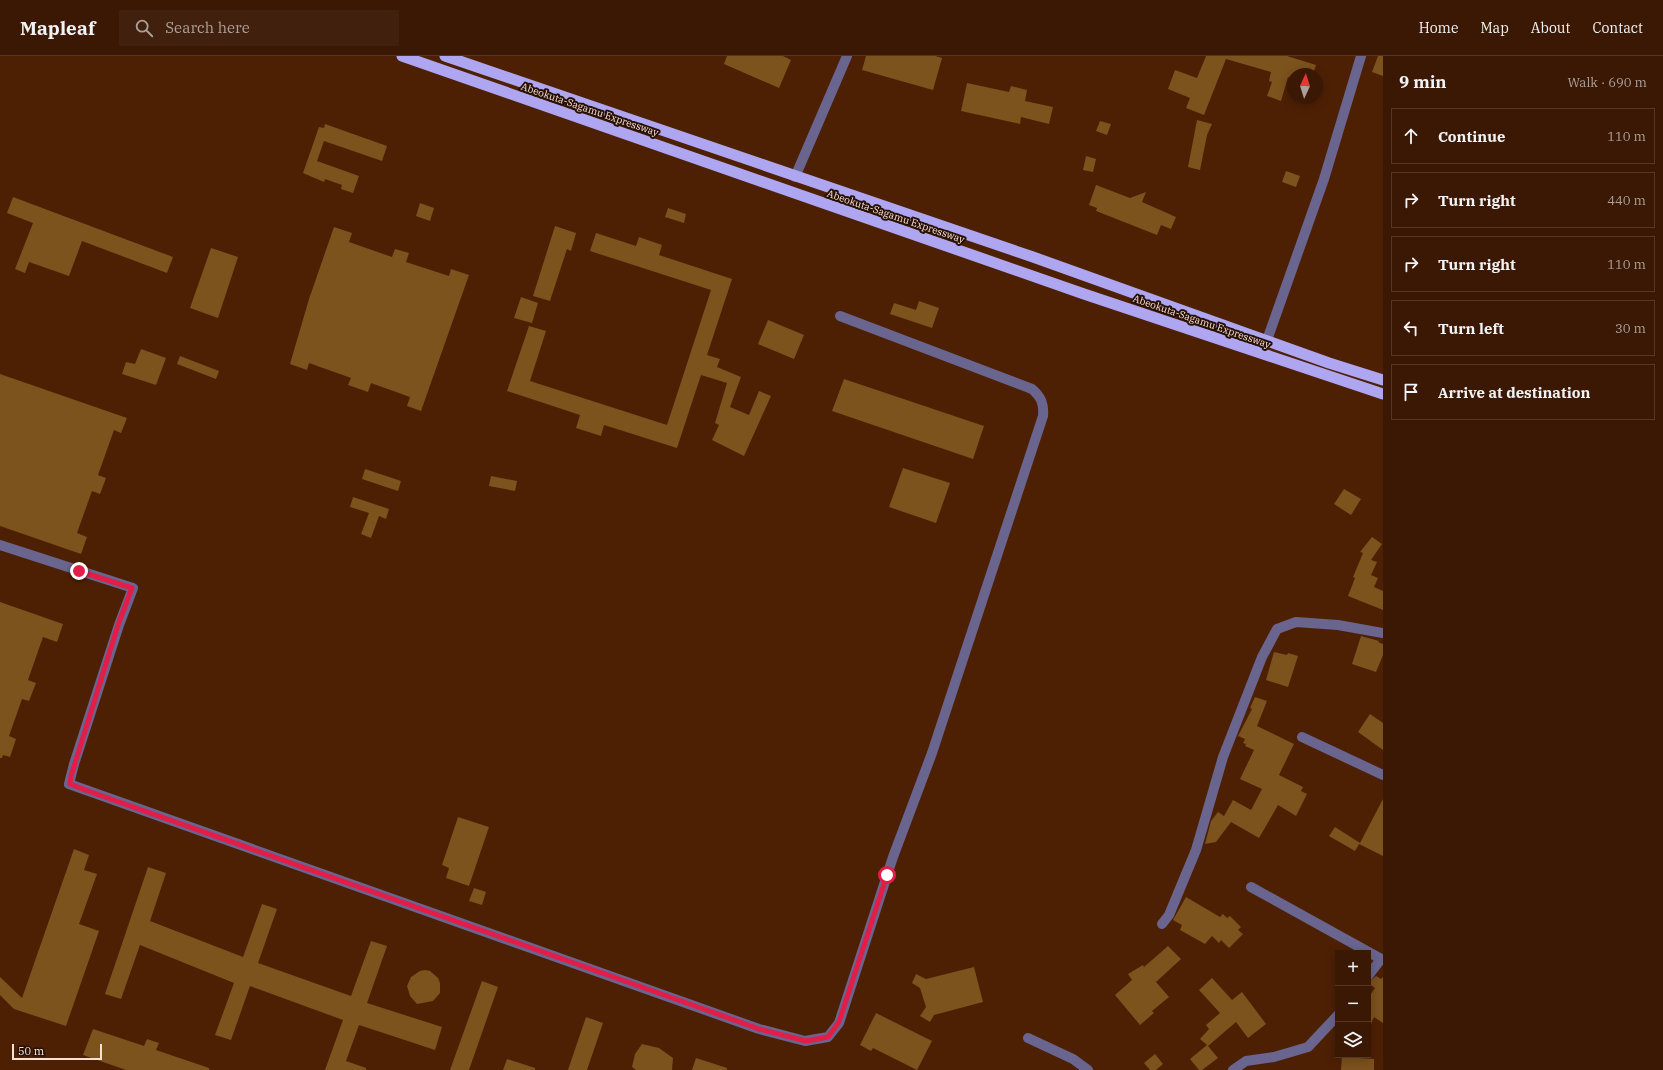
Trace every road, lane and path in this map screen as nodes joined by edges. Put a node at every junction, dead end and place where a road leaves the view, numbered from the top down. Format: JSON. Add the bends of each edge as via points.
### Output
{"nodes":[{"id":1,"x":402,"y":56,"type":"edge"},
{"id":2,"x":445,"y":56,"type":"edge"},
{"id":3,"x":847,"y":56,"type":"edge"},
{"id":4,"x":1361,"y":56,"type":"edge"},
{"id":5,"x":795,"y":177,"type":"junction"},
{"id":6,"x":840,"y":316,"type":"dead end"},
{"id":7,"x":1267,"y":340,"type":"junction"},
{"id":8,"x":1383,"y":380,"type":"edge"},
{"id":9,"x":1383,"y":394,"type":"edge"},
{"id":10,"x":0,"y":545,"type":"edge"},
{"id":11,"x":1383,"y":633,"type":"edge"},
{"id":12,"x":1302,"y":738,"type":"dead end"},
{"id":13,"x":1383,"y":775,"type":"edge"},
{"id":14,"x":1251,"y":887,"type":"dead end"},
{"id":15,"x":1162,"y":924,"type":"dead end"},
{"id":16,"x":1382,"y":959,"type":"edge"},
{"id":17,"x":1371,"y":972,"type":"edge"},
{"id":18,"x":1335,"y":1018,"type":"edge"},
{"id":19,"x":1028,"y":1038,"type":"dead end"},
{"id":20,"x":1088,"y":1070,"type":"edge"},
{"id":21,"x":1233,"y":1070,"type":"edge"}],
"edges":[{"from":1,"to":9,"type":"highway","name":"Abeokuta-Sagamu Expressway","via":[[1084,294]]},
{"from":2,"to":5,"type":"highway","name":"Abeokuta-Sagamu Expressway"},
{"from":3,"to":5,"type":"street"},
{"from":4,"to":7,"type":"street","via":[[1324,179]]},
{"from":5,"to":7,"type":"highway","name":"Abeokuta-Sagamu Expressway","via":[[1033,257]]},
{"from":6,"to":10,"type":"street","via":[[1032,389],[1044,404],[1043,416],[932,753],[893,857],[839,1022],[828,1037],[806,1041],[752,1026],[70,784],[76,756],[132,588]]},
{"from":7,"to":8,"type":"highway","name":"Abeokuta-Sagamu Expressway"},
{"from":11,"to":15,"type":"street","via":[[1338,625],[1296,622],[1277,629],[1262,657],[1222,756],[1196,850]]},
{"from":12,"to":13,"type":"street"},
{"from":14,"to":16,"type":"street"},
{"from":16,"to":17,"type":"street"},
{"from":18,"to":21,"type":"street","via":[[1308,1047],[1274,1057],[1246,1061]]},
{"from":19,"to":20,"type":"street","via":[[1073,1059]]}]}
